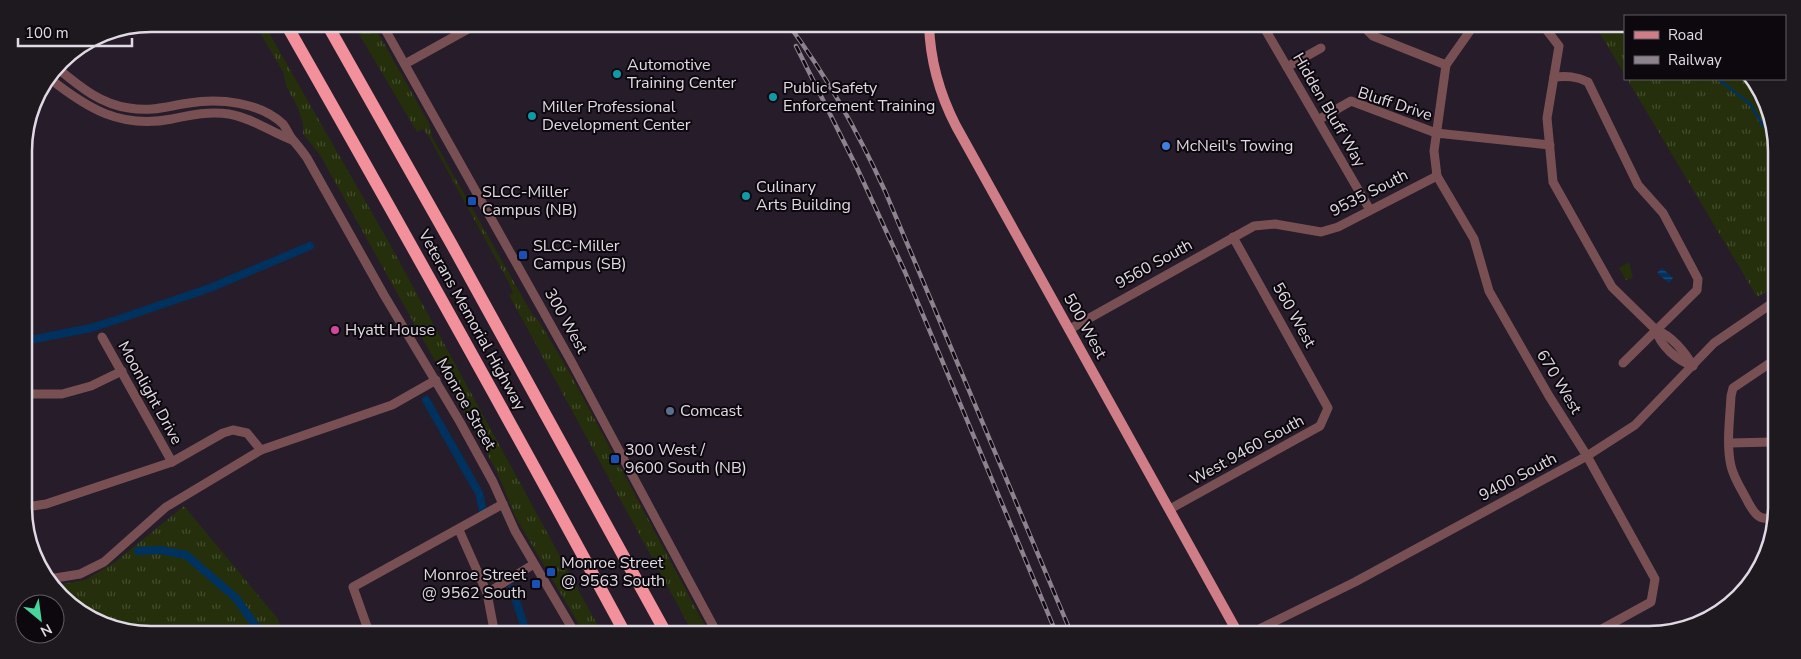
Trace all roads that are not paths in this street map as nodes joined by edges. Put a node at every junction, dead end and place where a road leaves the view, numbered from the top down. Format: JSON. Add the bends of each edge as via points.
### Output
{"nodes":[{"id":1,"x":930,"y":32,"type":"edge"},
{"id":2,"x":1267,"y":32,"type":"edge"},
{"id":3,"x":1369,"y":32,"type":"edge"},
{"id":4,"x":1469,"y":32,"type":"edge"},
{"id":5,"x":1549,"y":32,"type":"edge"},
{"id":6,"x":291,"y":33,"type":"edge"},
{"id":7,"x":332,"y":33,"type":"edge"},
{"id":8,"x":387,"y":33,"type":"edge"},
{"id":9,"x":461,"y":33,"type":"edge"},
{"id":10,"x":1321,"y":48,"type":"dead end"},
{"id":11,"x":404,"y":64,"type":"junction"},
{"id":12,"x":1446,"y":64,"type":"junction"},
{"id":13,"x":1288,"y":67,"type":"junction"},
{"id":14,"x":63,"y":72,"type":"edge"},
{"id":15,"x":1554,"y":77,"type":"junction"},
{"id":16,"x":55,"y":82,"type":"edge"},
{"id":17,"x":1318,"y":120,"type":"junction"},
{"id":18,"x":1436,"y":133,"type":"junction"},
{"id":19,"x":292,"y":140,"type":"junction"},
{"id":20,"x":1550,"y":145,"type":"junction"},
{"id":21,"x":1437,"y":176,"type":"junction"},
{"id":22,"x":1370,"y":210,"type":"junction"},
{"id":23,"x":1254,"y":226,"type":"joint"},
{"id":24,"x":1234,"y":237,"type":"junction"},
{"id":25,"x":1768,"y":306,"type":"edge"},
{"id":26,"x":1070,"y":330,"type":"junction"},
{"id":27,"x":1656,"y":330,"type":"junction"},
{"id":28,"x":102,"y":338,"type":"dead end"},
{"id":29,"x":1623,"y":363,"type":"dead end"},
{"id":30,"x":1768,"y":364,"type":"edge"},
{"id":31,"x":1693,"y":366,"type":"junction"},
{"id":32,"x":122,"y":370,"type":"junction"},
{"id":33,"x":436,"y":380,"type":"junction"},
{"id":34,"x":32,"y":394,"type":"edge"},
{"id":35,"x":1328,"y":408,"type":"joint"},
{"id":36,"x":1768,"y":442,"type":"edge"},
{"id":37,"x":1730,"y":443,"type":"junction"},
{"id":38,"x":261,"y":450,"type":"junction"},
{"id":39,"x":1587,"y":456,"type":"junction"},
{"id":40,"x":172,"y":462,"type":"junction"},
{"id":41,"x":503,"y":504,"type":"junction"},
{"id":42,"x":32,"y":506,"type":"edge"},
{"id":43,"x":1170,"y":509,"type":"junction"},
{"id":44,"x":1768,"y":519,"type":"edge"},
{"id":45,"x":459,"y":530,"type":"junction"},
{"id":46,"x":534,"y":564,"type":"junction"},
{"id":47,"x":56,"y":579,"type":"edge"},
{"id":48,"x":487,"y":593,"type":"junction"},
{"id":49,"x":367,"y":626,"type":"edge"},
{"id":50,"x":493,"y":626,"type":"edge"},
{"id":51,"x":571,"y":626,"type":"edge"},
{"id":52,"x":621,"y":626,"type":"edge"},
{"id":53,"x":662,"y":626,"type":"edge"},
{"id":54,"x":713,"y":626,"type":"edge"},
{"id":55,"x":1234,"y":626,"type":"edge"},
{"id":56,"x":1265,"y":626,"type":"edge"},
{"id":57,"x":1607,"y":626,"type":"edge"}],
"edges":[{"from":1,"to":26,"type":"main road","name":"500 West","via":[[934,64],[949,112]]},
{"from":2,"to":13,"type":"street","name":"Hidden Bluff Way"},
{"from":3,"to":12,"type":"street"},
{"from":4,"to":12,"type":"street"},
{"from":5,"to":15,"type":"street","via":[[1560,46]]},
{"from":6,"to":52,"type":"highway","name":"Veterans Memorial Highway","via":[[532,460]]},
{"from":7,"to":53,"type":"highway","name":"Veterans Memorial Highway"},
{"from":8,"to":11,"type":"street","name":"300 West"},
{"from":9,"to":11,"type":"street"},
{"from":10,"to":13,"type":"street"},
{"from":11,"to":54,"type":"street","name":"300 West","via":[[571,361]]},
{"from":12,"to":18,"type":"street"},
{"from":13,"to":17,"type":"street","name":"Hidden Bluff Way"},
{"from":14,"to":19,"type":"street","name":"Monroe Street","via":[[98,98],[130,108],[148,110],[210,101],[244,105],[284,125]]},
{"from":15,"to":20,"type":"street","via":[[1547,118]]},
{"from":15,"to":27,"type":"street","via":[[1578,77],[1588,82],[1638,185],[1663,213],[1698,279],[1697,290]]},
{"from":16,"to":19,"type":"street","name":"Monroe Street","via":[[83,104],[118,119],[143,122],[200,113],[228,114]]},
{"from":17,"to":18,"type":"street","name":"Bluff Drive","via":[[1351,102]]},
{"from":17,"to":22,"type":"street","name":"Hidden Bluff Way"},
{"from":18,"to":20,"type":"street","name":"Bluff Drive"},
{"from":18,"to":21,"type":"street"},
{"from":19,"to":33,"type":"street","name":"Monroe Street","via":[[307,158]]},
{"from":20,"to":27,"type":"street","via":[[1553,182],[1612,287]]},
{"from":21,"to":22,"type":"street","name":"9535 South"},
{"from":21,"to":39,"type":"street","name":"670 West","via":[[1474,239],[1489,291]]},
{"from":22,"to":23,"type":"street","name":"9535 South","via":[[1338,227],[1320,232],[1275,224]]},
{"from":23,"to":24,"type":"street","name":"9560 South"},
{"from":24,"to":26,"type":"street","name":"9560 South"},
{"from":24,"to":35,"type":"street","name":"560 West"},
{"from":25,"to":31,"type":"street","name":"9400 South","via":[[1714,343]]},
{"from":26,"to":43,"type":"main road","name":"500 West"},
{"from":27,"to":29,"type":"street"},
{"from":27,"to":31,"type":"street","via":[[1664,333]]},
{"from":28,"to":32,"type":"street","name":"Moonlight Drive"},
{"from":30,"to":37,"type":"street","via":[[1733,388]]},
{"from":31,"to":39,"type":"street","name":"9400 South","via":[[1635,425]]},
{"from":32,"to":34,"type":"street","via":[[91,386],[62,394]]},
{"from":32,"to":40,"type":"street","name":"Moonlight Drive"},
{"from":33,"to":38,"type":"street","via":[[392,405]]},
{"from":33,"to":41,"type":"street","name":"Monroe Street"},
{"from":35,"to":43,"type":"street","name":"West 9460 South","via":[[1320,426]]},
{"from":36,"to":37,"type":"street"},
{"from":37,"to":44,"type":"street","via":[[1731,467],[1735,477],[1752,510],[1761,518]]},
{"from":38,"to":40,"type":"street","via":[[247,433],[233,430]]},
{"from":38,"to":47,"type":"street","via":[[166,507],[104,562],[80,574]]},
{"from":39,"to":56,"type":"street","name":"9400 South","via":[[1355,582]]},
{"from":39,"to":57,"type":"street","name":"670 West","via":[[1655,579],[1651,602]]},
{"from":40,"to":42,"type":"street"},
{"from":41,"to":45,"type":"street"},
{"from":41,"to":46,"type":"street","name":"Monroe Street"},
{"from":43,"to":55,"type":"main road","name":"500 West"},
{"from":45,"to":48,"type":"street"},
{"from":45,"to":49,"type":"street","via":[[352,587]]},
{"from":46,"to":48,"type":"street"},
{"from":46,"to":51,"type":"street","name":"Monroe Street"},
{"from":48,"to":50,"type":"street"}]}
